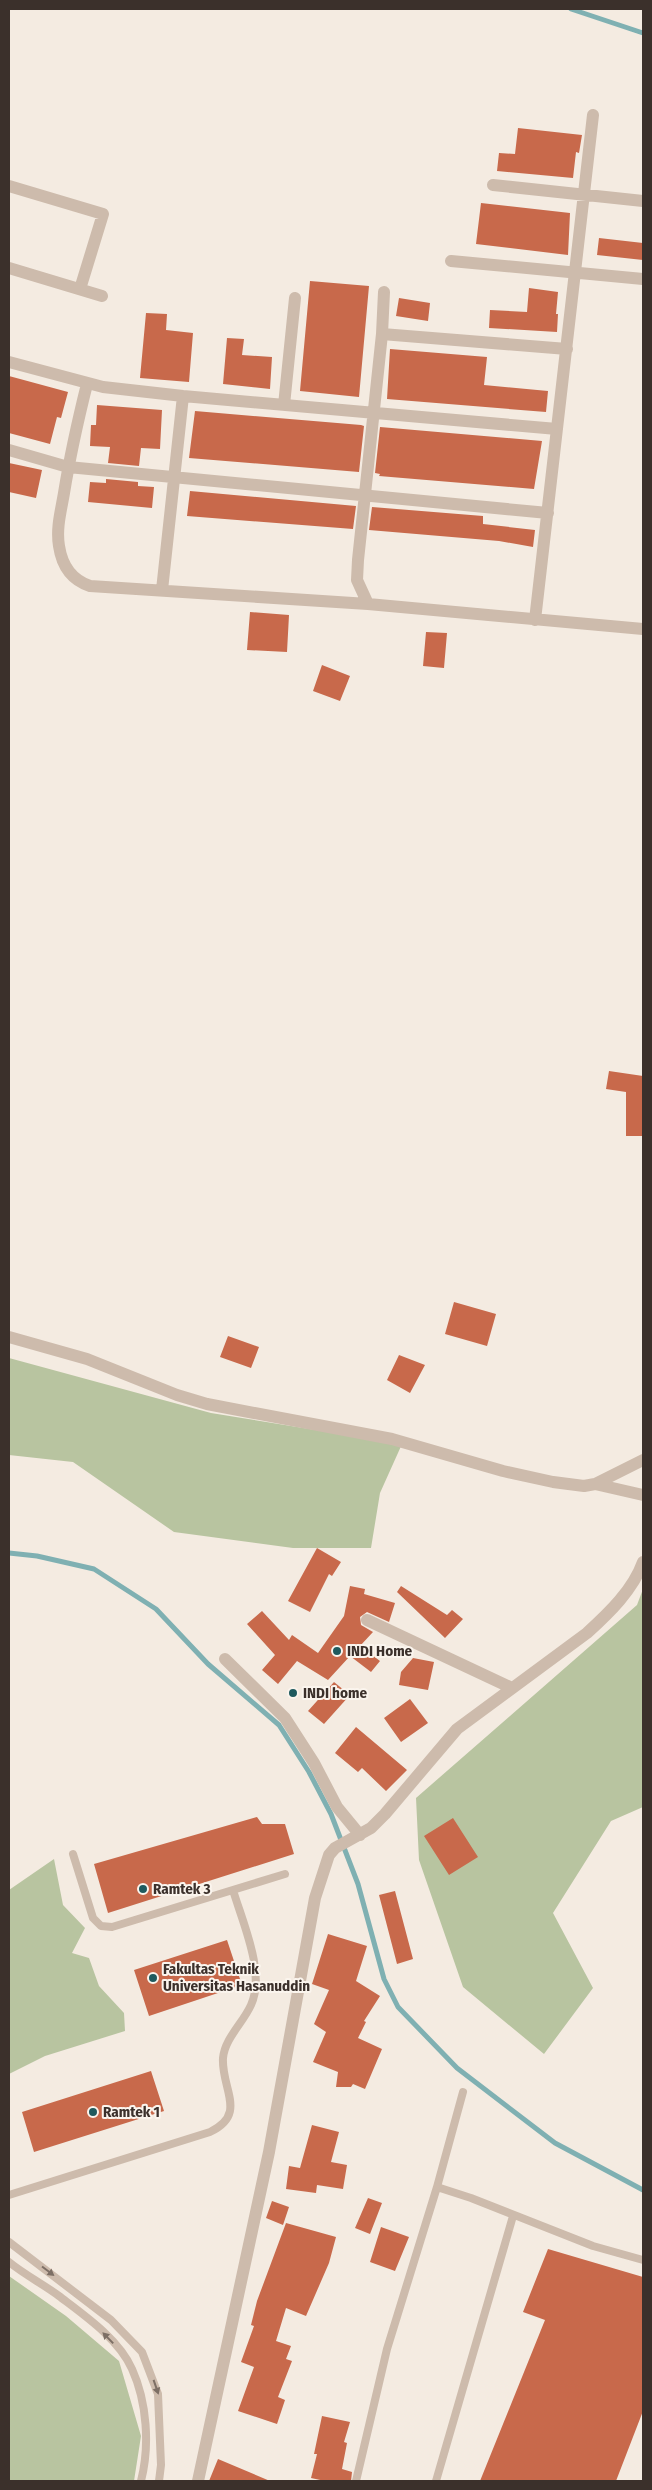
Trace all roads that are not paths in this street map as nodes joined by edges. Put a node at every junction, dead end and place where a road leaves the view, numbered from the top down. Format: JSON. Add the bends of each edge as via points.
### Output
{"nodes":[{"id":1,"x":593,"y":115,"type":"dead end"},
{"id":2,"x":493,"y":185,"type":"dead end"},
{"id":3,"x":9,"y":186,"type":"edge"},
{"id":4,"x":584,"y":195,"type":"junction"},
{"id":5,"x":643,"y":201,"type":"edge"},
{"id":6,"x":451,"y":261,"type":"dead end"},
{"id":7,"x":9,"y":268,"type":"edge"},
{"id":8,"x":574,"y":272,"type":"junction"},
{"id":9,"x":643,"y":279,"type":"edge"},
{"id":10,"x":80,"y":289,"type":"junction"},
{"id":11,"x":384,"y":292,"type":"dead end"},
{"id":12,"x":102,"y":296,"type":"dead end"},
{"id":13,"x":295,"y":298,"type":"dead end"},
{"id":14,"x":382,"y":334,"type":"junction"},
{"id":15,"x":566,"y":349,"type":"junction"},
{"id":16,"x":9,"y":362,"type":"edge"},
{"id":17,"x":87,"y":384,"type":"junction"},
{"id":18,"x":183,"y":396,"type":"junction"},
{"id":19,"x":284,"y":406,"type":"junction"},
{"id":20,"x":373,"y":413,"type":"junction"},
{"id":21,"x":557,"y":428,"type":"junction"},
{"id":22,"x":9,"y":450,"type":"edge"},
{"id":23,"x":68,"y":467,"type":"junction"},
{"id":24,"x":173,"y":478,"type":"junction"},
{"id":25,"x":364,"y":494,"type":"junction"},
{"id":26,"x":548,"y":513,"type":"junction"},
{"id":27,"x":162,"y":590,"type":"junction"},
{"id":28,"x":368,"y":604,"type":"junction"},
{"id":29,"x":534,"y":620,"type":"junction"},
{"id":30,"x":643,"y":629,"type":"edge"},
{"id":31,"x":9,"y":1337,"type":"edge"},
{"id":32,"x":643,"y":1460,"type":"edge"},
{"id":33,"x":595,"y":1484,"type":"junction"},
{"id":34,"x":643,"y":1495,"type":"edge"},
{"id":35,"x":643,"y":1562,"type":"edge"},
{"id":36,"x":367,"y":1620,"type":"dead end"},
{"id":37,"x":225,"y":1659,"type":"dead end"},
{"id":38,"x":512,"y":1688,"type":"junction"},
{"id":39,"x":355,"y":1838,"type":"junction"},
{"id":40,"x":74,"y":1854,"type":"dead end"},
{"id":41,"x":285,"y":1874,"type":"dead end"},
{"id":42,"x":233,"y":1890,"type":"junction"},
{"id":43,"x":463,"y":2092,"type":"dead end"},
{"id":44,"x":436,"y":2187,"type":"junction"},
{"id":45,"x":9,"y":2195,"type":"edge"},
{"id":46,"x":513,"y":2216,"type":"junction"},
{"id":47,"x":9,"y":2242,"type":"edge"},
{"id":48,"x":643,"y":2260,"type":"edge"},
{"id":49,"x":9,"y":2262,"type":"edge"},
{"id":50,"x":141,"y":2481,"type":"edge"},
{"id":51,"x":159,"y":2481,"type":"edge"},
{"id":52,"x":198,"y":2481,"type":"edge"},
{"id":53,"x":356,"y":2481,"type":"edge"},
{"id":54,"x":436,"y":2481,"type":"edge"}],
"edges":[{"from":1,"to":4,"type":"street"},
{"from":2,"to":4,"type":"street"},
{"from":3,"to":10,"type":"street","via":[[103,214]]},
{"from":4,"to":5,"type":"street"},
{"from":4,"to":8,"type":"street"},
{"from":6,"to":8,"type":"street"},
{"from":7,"to":10,"type":"street"},
{"from":8,"to":9,"type":"street"},
{"from":8,"to":15,"type":"street"},
{"from":10,"to":12,"type":"street"},
{"from":11,"to":14,"type":"street"},
{"from":13,"to":19,"type":"street"},
{"from":14,"to":15,"type":"street"},
{"from":14,"to":20,"type":"street"},
{"from":15,"to":21,"type":"street"},
{"from":16,"to":17,"type":"street"},
{"from":17,"to":18,"type":"street"},
{"from":17,"to":23,"type":"street"},
{"from":18,"to":19,"type":"street"},
{"from":18,"to":24,"type":"street"},
{"from":19,"to":20,"type":"street"},
{"from":20,"to":21,"type":"street"},
{"from":20,"to":25,"type":"street"},
{"from":21,"to":26,"type":"street"},
{"from":22,"to":23,"type":"street"},
{"from":23,"to":24,"type":"street"},
{"from":23,"to":27,"type":"street","via":[[57,531],[66,569],[77,582],[90,586]]},
{"from":24,"to":25,"type":"street"},
{"from":24,"to":27,"type":"street"},
{"from":25,"to":26,"type":"street"},
{"from":25,"to":28,"type":"street","via":[[357,580]]},
{"from":26,"to":29,"type":"street"},
{"from":27,"to":28,"type":"street"},
{"from":28,"to":29,"type":"street"},
{"from":29,"to":30,"type":"street"},
{"from":31,"to":33,"type":"street","via":[[86,1359],[208,1404],[392,1439],[553,1482],[584,1486]]},
{"from":32,"to":33,"type":"street"},
{"from":33,"to":34,"type":"street"},
{"from":35,"to":38,"type":"street","via":[[634,1581],[603,1619]]},
{"from":36,"to":38,"type":"street"},
{"from":37,"to":39,"type":"street","via":[[285,1718]]},
{"from":38,"to":39,"type":"street","via":[[456,1729],[385,1814]]},
{"from":39,"to":52,"type":"street","via":[[335,1848],[326,1862],[316,1898],[269,2152]]},
{"from":40,"to":42,"type":"lane","via":[[93,1918],[101,1926],[112,1927]]},
{"from":41,"to":42,"type":"lane"},
{"from":42,"to":45,"type":"lane","via":[[254,1961],[256,1984],[252,2004],[225,2048],[223,2061],[231,2109],[229,2118],[223,2126],[210,2132]]},
{"from":43,"to":44,"type":"lane"},
{"from":44,"to":46,"type":"lane"},
{"from":44,"to":53,"type":"lane","via":[[387,2349]]},
{"from":46,"to":48,"type":"lane","via":[[593,2246]]},
{"from":46,"to":54,"type":"lane"},
{"from":47,"to":51,"type":"lane","one_way":true,"via":[[111,2320],[142,2352],[158,2394]]},
{"from":50,"to":49,"type":"lane","one_way":true,"via":[[146,2431],[140,2394],[131,2368],[98,2328],[58,2295]]}]}
